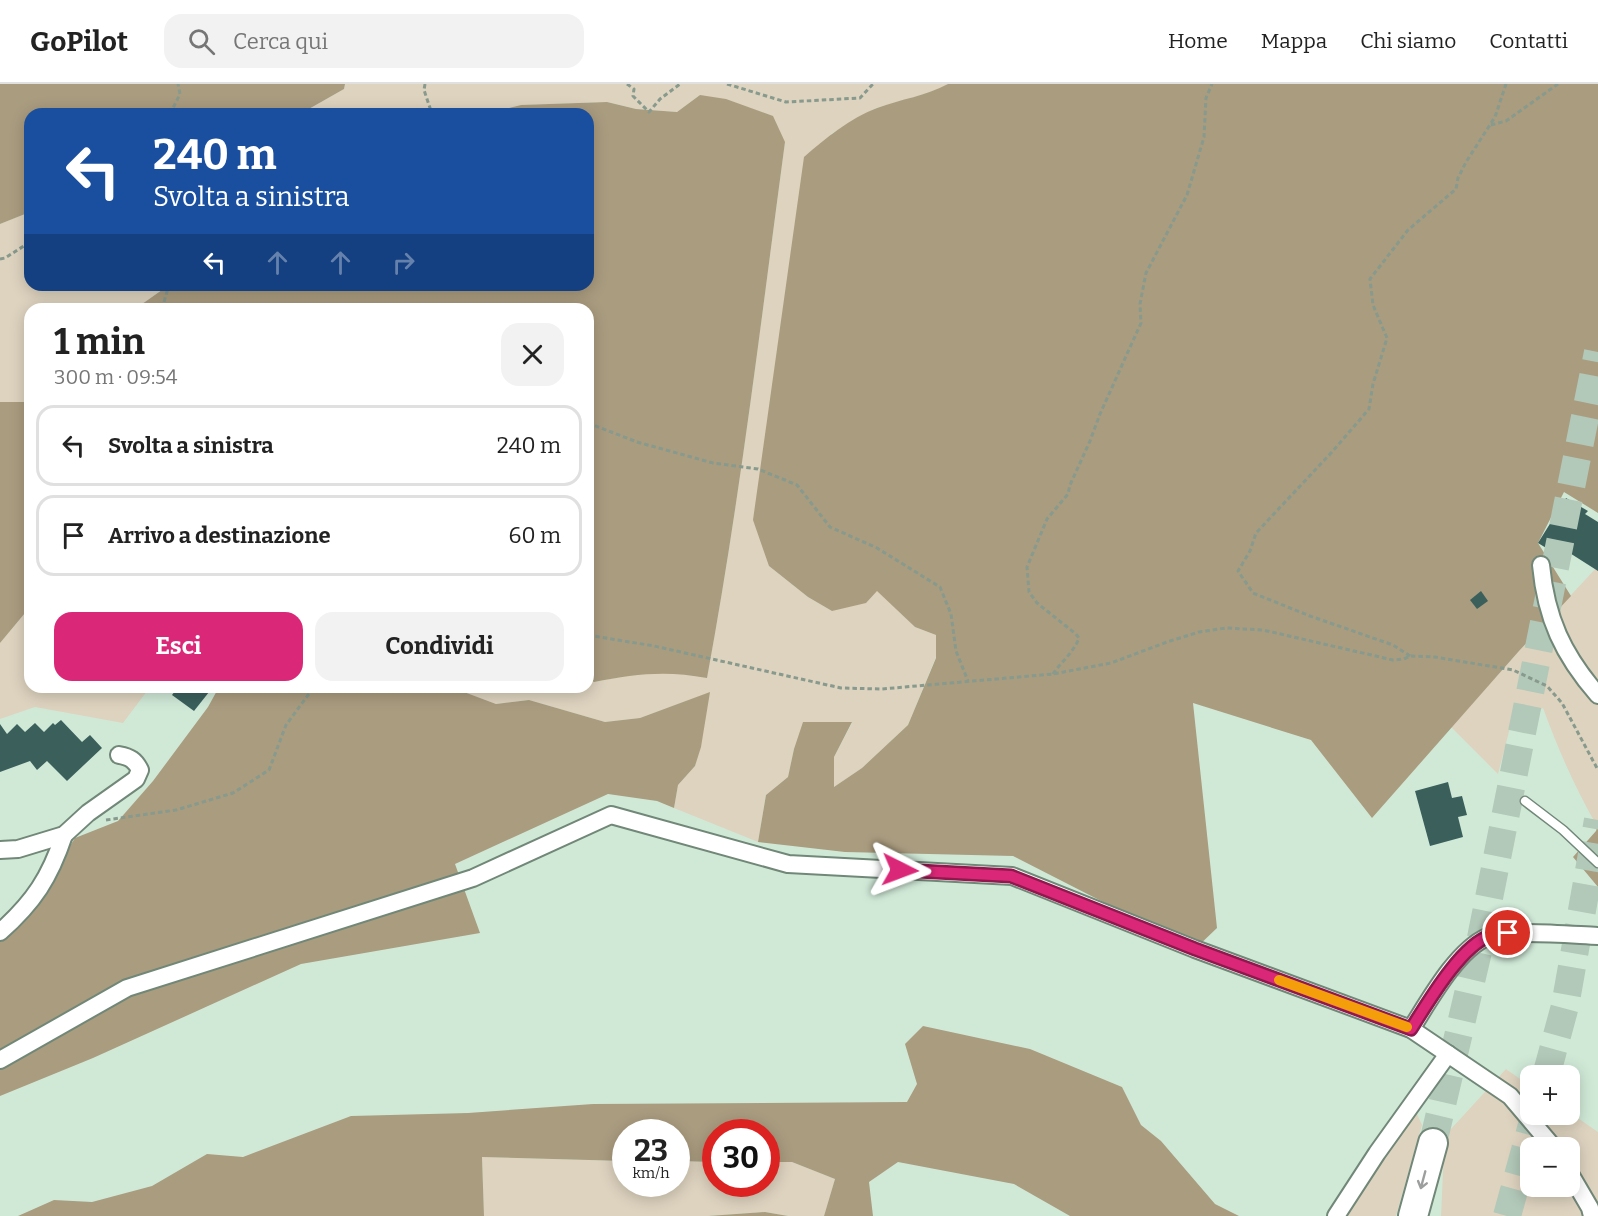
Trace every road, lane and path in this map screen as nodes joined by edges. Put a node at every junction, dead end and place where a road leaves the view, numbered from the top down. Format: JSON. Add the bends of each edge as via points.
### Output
{"nodes":[{"id":1,"x":178,"y":84,"type":"edge"},
{"id":2,"x":425,"y":84,"type":"edge"},
{"id":3,"x":627,"y":84,"type":"edge"},
{"id":4,"x":680,"y":84,"type":"edge"},
{"id":5,"x":727,"y":84,"type":"edge"},
{"id":6,"x":873,"y":84,"type":"edge"},
{"id":7,"x":1212,"y":84,"type":"edge"},
{"id":8,"x":1506,"y":84,"type":"edge"},
{"id":9,"x":1558,"y":84,"type":"edge"},
{"id":10,"x":173,"y":108,"type":"edge"},
{"id":11,"x":430,"y":108,"type":"edge"},
{"id":12,"x":1490,"y":126,"type":"junction"},
{"id":13,"x":24,"y":246,"type":"edge"},
{"id":14,"x":0,"y":259,"type":"edge"},
{"id":15,"x":594,"y":425,"type":"edge"},
{"id":16,"x":1541,"y":565,"type":"dead end"},
{"id":17,"x":594,"y":636,"type":"edge"},
{"id":18,"x":1410,"y":656,"type":"junction"},
{"id":19,"x":1053,"y":675,"type":"junction"},
{"id":20,"x":968,"y":681,"type":"junction"},
{"id":21,"x":310,"y":693,"type":"edge"},
{"id":22,"x":1598,"y":695,"type":"edge"},
{"id":23,"x":119,"y":756,"type":"dead end"},
{"id":24,"x":1598,"y":770,"type":"edge"},
{"id":25,"x":1525,"y":801,"type":"dead end"},
{"id":26,"x":96,"y":821,"type":"dead end"},
{"id":27,"x":64,"y":834,"type":"junction"},
{"id":28,"x":0,"y":850,"type":"edge"},
{"id":29,"x":1598,"y":863,"type":"edge"},
{"id":30,"x":0,"y":932,"type":"edge"},
{"id":31,"x":1598,"y":936,"type":"edge"},
{"id":32,"x":1411,"y":1029,"type":"junction"},
{"id":33,"x":1448,"y":1054,"type":"junction"},
{"id":34,"x":0,"y":1060,"type":"edge"},
{"id":35,"x":1545,"y":1137,"type":"edge"},
{"id":36,"x":1433,"y":1143,"type":"tunnel mouth"},
{"id":37,"x":1580,"y":1191,"type":"edge"},
{"id":38,"x":1336,"y":1216,"type":"edge"},
{"id":39,"x":1413,"y":1216,"type":"edge"},
{"id":40,"x":1592,"y":1216,"type":"edge"}],
"edges":[{"from":1,"to":10,"type":"path","via":[[180,94]]},
{"from":2,"to":11,"type":"path"},
{"from":3,"to":4,"type":"path","via":[[649,112]]},
{"from":5,"to":6,"type":"path","via":[[786,102],[860,98]]},
{"from":7,"to":19,"type":"path","via":[[1206,98],[1204,137],[1187,195],[1146,273],[1141,324],[1068,494],[1047,519],[1027,567],[1029,592],[1037,603],[1079,638],[1076,648]]},
{"from":8,"to":12,"type":"path"},
{"from":9,"to":12,"type":"path","via":[[1506,121]]},
{"from":12,"to":18,"type":"path","via":[[1466,162],[1456,189],[1408,230],[1370,279],[1373,305],[1387,338],[1369,409],[1256,533],[1238,571],[1252,593],[1393,645]]},
{"from":13,"to":14,"type":"path"},
{"from":15,"to":20,"type":"path","via":[[713,463],[758,469],[797,485],[830,527],[877,548],[940,587]]},
{"from":16,"to":22,"type":"street","via":[[1544,595],[1556,632]]},
{"from":17,"to":20,"type":"path","via":[[841,688],[882,689]]},
{"from":18,"to":19,"type":"path","via":[[1393,660],[1263,630],[1226,628],[1178,638],[1111,663]]},
{"from":18,"to":24,"type":"path","via":[[1513,670],[1548,686],[1562,703]]},
{"from":19,"to":20,"type":"path"},
{"from":21,"to":26,"type":"path","via":[[286,725],[269,770],[233,793],[176,810]]},
{"from":23,"to":27,"type":"street","via":[[136,762],[140,770],[136,779]]},
{"from":25,"to":29,"type":"lane"},
{"from":27,"to":28,"type":"street","via":[[18,849]]},
{"from":27,"to":30,"type":"street","via":[[42,885],[22,913]]},
{"from":31,"to":32,"type":"street","via":[[1489,936],[1461,958]]},
{"from":32,"to":33,"type":"street"},
{"from":32,"to":34,"type":"street","via":[[1011,876],[788,864],[611,815],[473,878],[127,988]]},
{"from":33,"to":35,"type":"street","via":[[1510,1096]]},
{"from":33,"to":38,"type":"street"},
{"from":36,"to":39,"type":"highway","one_way":true},
{"from":37,"to":40,"type":"street"}]}
